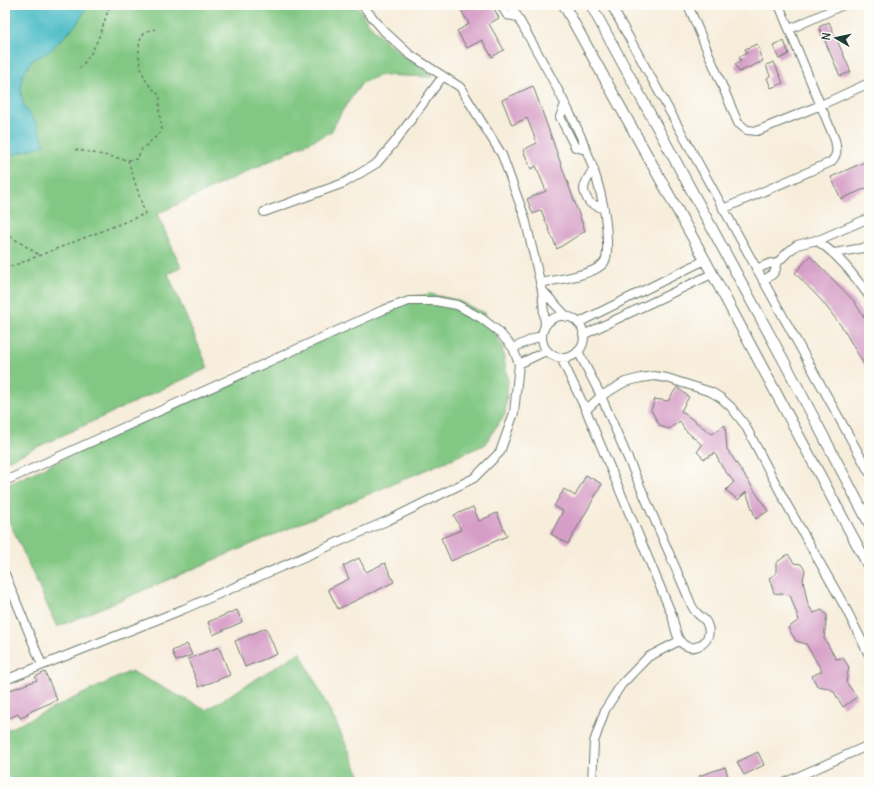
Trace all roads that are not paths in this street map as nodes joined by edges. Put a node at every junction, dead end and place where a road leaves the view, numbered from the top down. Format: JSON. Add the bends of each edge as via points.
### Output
{"nodes":[{"id":1,"x":362,"y":5,"type":"edge"},
{"id":2,"x":501,"y":5,"type":"edge"},
{"id":3,"x":512,"y":5,"type":"edge"},
{"id":4,"x":564,"y":5,"type":"edge"},
{"id":5,"x":591,"y":5,"type":"edge"},
{"id":6,"x":611,"y":5,"type":"edge"},
{"id":7,"x":688,"y":5,"type":"edge"},
{"id":8,"x":779,"y":5,"type":"edge"},
{"id":9,"x":843,"y":5,"type":"edge"},
{"id":10,"x":518,"y":17,"type":"junction"},
{"id":11,"x":790,"y":29,"type":"junction"},
{"id":12,"x":443,"y":76,"type":"junction"},
{"id":13,"x":869,"y":83,"type":"edge"},
{"id":14,"x":821,"y":105,"type":"junction"},
{"id":15,"x":594,"y":169,"type":"junction"},
{"id":16,"x":604,"y":208,"type":"junction"},
{"id":17,"x":723,"y":209,"type":"junction"},
{"id":18,"x":264,"y":212,"type":"dead end"},
{"id":19,"x":869,"y":218,"type":"edge"},
{"id":20,"x":816,"y":240,"type":"junction"},
{"id":21,"x":869,"y":247,"type":"edge"},
{"id":22,"x":834,"y":253,"type":"junction"},
{"id":23,"x":705,"y":260,"type":"junction"},
{"id":24,"x":775,"y":265,"type":"junction"},
{"id":25,"x":756,"y":269,"type":"junction"},
{"id":26,"x":712,"y":274,"type":"junction"},
{"id":27,"x":763,"y":281,"type":"junction"},
{"id":28,"x":541,"y":287,"type":"junction"},
{"id":29,"x":647,"y":288,"type":"junction"},
{"id":30,"x":869,"y":296,"type":"edge"},
{"id":31,"x":653,"y":302,"type":"junction"},
{"id":32,"x":567,"y":317,"type":"junction"},
{"id":33,"x":578,"y":322,"type":"junction"},
{"id":34,"x":545,"y":326,"type":"junction"},
{"id":35,"x":542,"y":335,"type":"junction"},
{"id":36,"x":583,"y":335,"type":"junction"},
{"id":37,"x":513,"y":348,"type":"junction"},
{"id":38,"x":546,"y":351,"type":"junction"},
{"id":39,"x":578,"y":351,"type":"junction"},
{"id":40,"x":561,"y":358,"type":"junction"},
{"id":41,"x":519,"y":364,"type":"junction"},
{"id":42,"x":601,"y":396,"type":"junction"},
{"id":43,"x":586,"y":410,"type":"junction"},
{"id":44,"x":869,"y":472,"type":"edge"},
{"id":45,"x":5,"y":481,"type":"edge"},
{"id":46,"x":869,"y":523,"type":"edge"},
{"id":47,"x":869,"y":567,"type":"edge"},
{"id":48,"x":5,"y":574,"type":"edge"},
{"id":49,"x":9,"y":594,"type":"edge"},
{"id":50,"x":679,"y":641,"type":"junction"},
{"id":51,"x":869,"y":655,"type":"edge"},
{"id":52,"x":42,"y":665,"type":"junction"},
{"id":53,"x":5,"y":680,"type":"edge"},
{"id":54,"x":869,"y":745,"type":"edge"},
{"id":55,"x":592,"y":782,"type":"edge"},
{"id":56,"x":786,"y":782,"type":"edge"}],
"edges":[{"from":1,"to":12,"type":"street","via":[[384,31],[409,54]]},
{"from":2,"to":10,"type":"street","via":[[506,15]]},
{"from":3,"to":10,"type":"street"},
{"from":4,"to":23,"type":"street"},
{"from":5,"to":46,"type":"street"},
{"from":6,"to":17,"type":"street"},
{"from":7,"to":14,"type":"street","via":[[738,124],[747,130],[757,131]]},
{"from":8,"to":11,"type":"street"},
{"from":9,"to":11,"type":"street"},
{"from":10,"to":15,"type":"street","via":[[565,104],[560,116],[575,148],[586,150]]},
{"from":11,"to":14,"type":"street"},
{"from":12,"to":18,"type":"street","via":[[377,164],[344,183]]},
{"from":12,"to":28,"type":"street","via":[[460,87],[502,155],[526,218]]},
{"from":13,"to":14,"type":"street"},
{"from":14,"to":17,"type":"street","via":[[835,140],[836,157],[831,162]]},
{"from":15,"to":16,"type":"street"},
{"from":15,"to":16,"type":"street","via":[[583,188],[584,192],[590,204]]},
{"from":16,"to":28,"type":"street","via":[[607,231],[606,260],[602,265],[582,275]]},
{"from":17,"to":25,"type":"street"},
{"from":19,"to":20,"type":"street"},
{"from":20,"to":22,"type":"street"},
{"from":20,"to":24,"type":"street","via":[[797,245]]},
{"from":21,"to":22,"type":"street"},
{"from":22,"to":30,"type":"street","via":[[854,274]]},
{"from":23,"to":26,"type":"street"},
{"from":23,"to":29,"type":"street"},
{"from":24,"to":25,"type":"street","via":[[771,263]]},
{"from":24,"to":27,"type":"street","via":[[773,274]]},
{"from":25,"to":27,"type":"street"},
{"from":26,"to":31,"type":"street"},
{"from":26,"to":47,"type":"street"},
{"from":27,"to":44,"type":"street"},
{"from":28,"to":32,"type":"street"},
{"from":28,"to":34,"type":"street"},
{"from":29,"to":31,"type":"street"},
{"from":29,"to":33,"type":"street"},
{"from":31,"to":36,"type":"street"},
{"from":32,"to":33,"type":"street"},
{"from":32,"to":34,"type":"street","via":[[554,318]]},
{"from":33,"to":36,"type":"street"},
{"from":34,"to":35,"type":"street"},
{"from":35,"to":37,"type":"street"},
{"from":35,"to":38,"type":"street"},
{"from":36,"to":39,"type":"street","via":[[582,346]]},
{"from":37,"to":41,"type":"street"},
{"from":37,"to":45,"type":"street","via":[[498,330],[456,305],[435,301],[409,301],[383,310]]},
{"from":38,"to":40,"type":"street"},
{"from":38,"to":41,"type":"street"},
{"from":39,"to":40,"type":"street","via":[[568,358]]},
{"from":39,"to":42,"type":"street"},
{"from":40,"to":43,"type":"street"},
{"from":41,"to":52,"type":"street","via":[[514,413],[500,452],[474,478],[389,520],[206,600]]},
{"from":42,"to":43,"type":"street"},
{"from":42,"to":50,"type":"street","via":[[689,599],[698,615],[707,623],[709,636],[699,646],[692,648],[684,646]]},
{"from":42,"to":51,"type":"street","via":[[625,382],[654,376],[711,392],[731,407],[745,425]]},
{"from":43,"to":50,"type":"street","via":[[672,615]]},
{"from":48,"to":49,"type":"street"},
{"from":49,"to":52,"type":"street"},
{"from":50,"to":55,"type":"street","via":[[648,657],[621,685],[605,710],[594,742]]},
{"from":52,"to":53,"type":"street"},
{"from":54,"to":56,"type":"street"}]}
